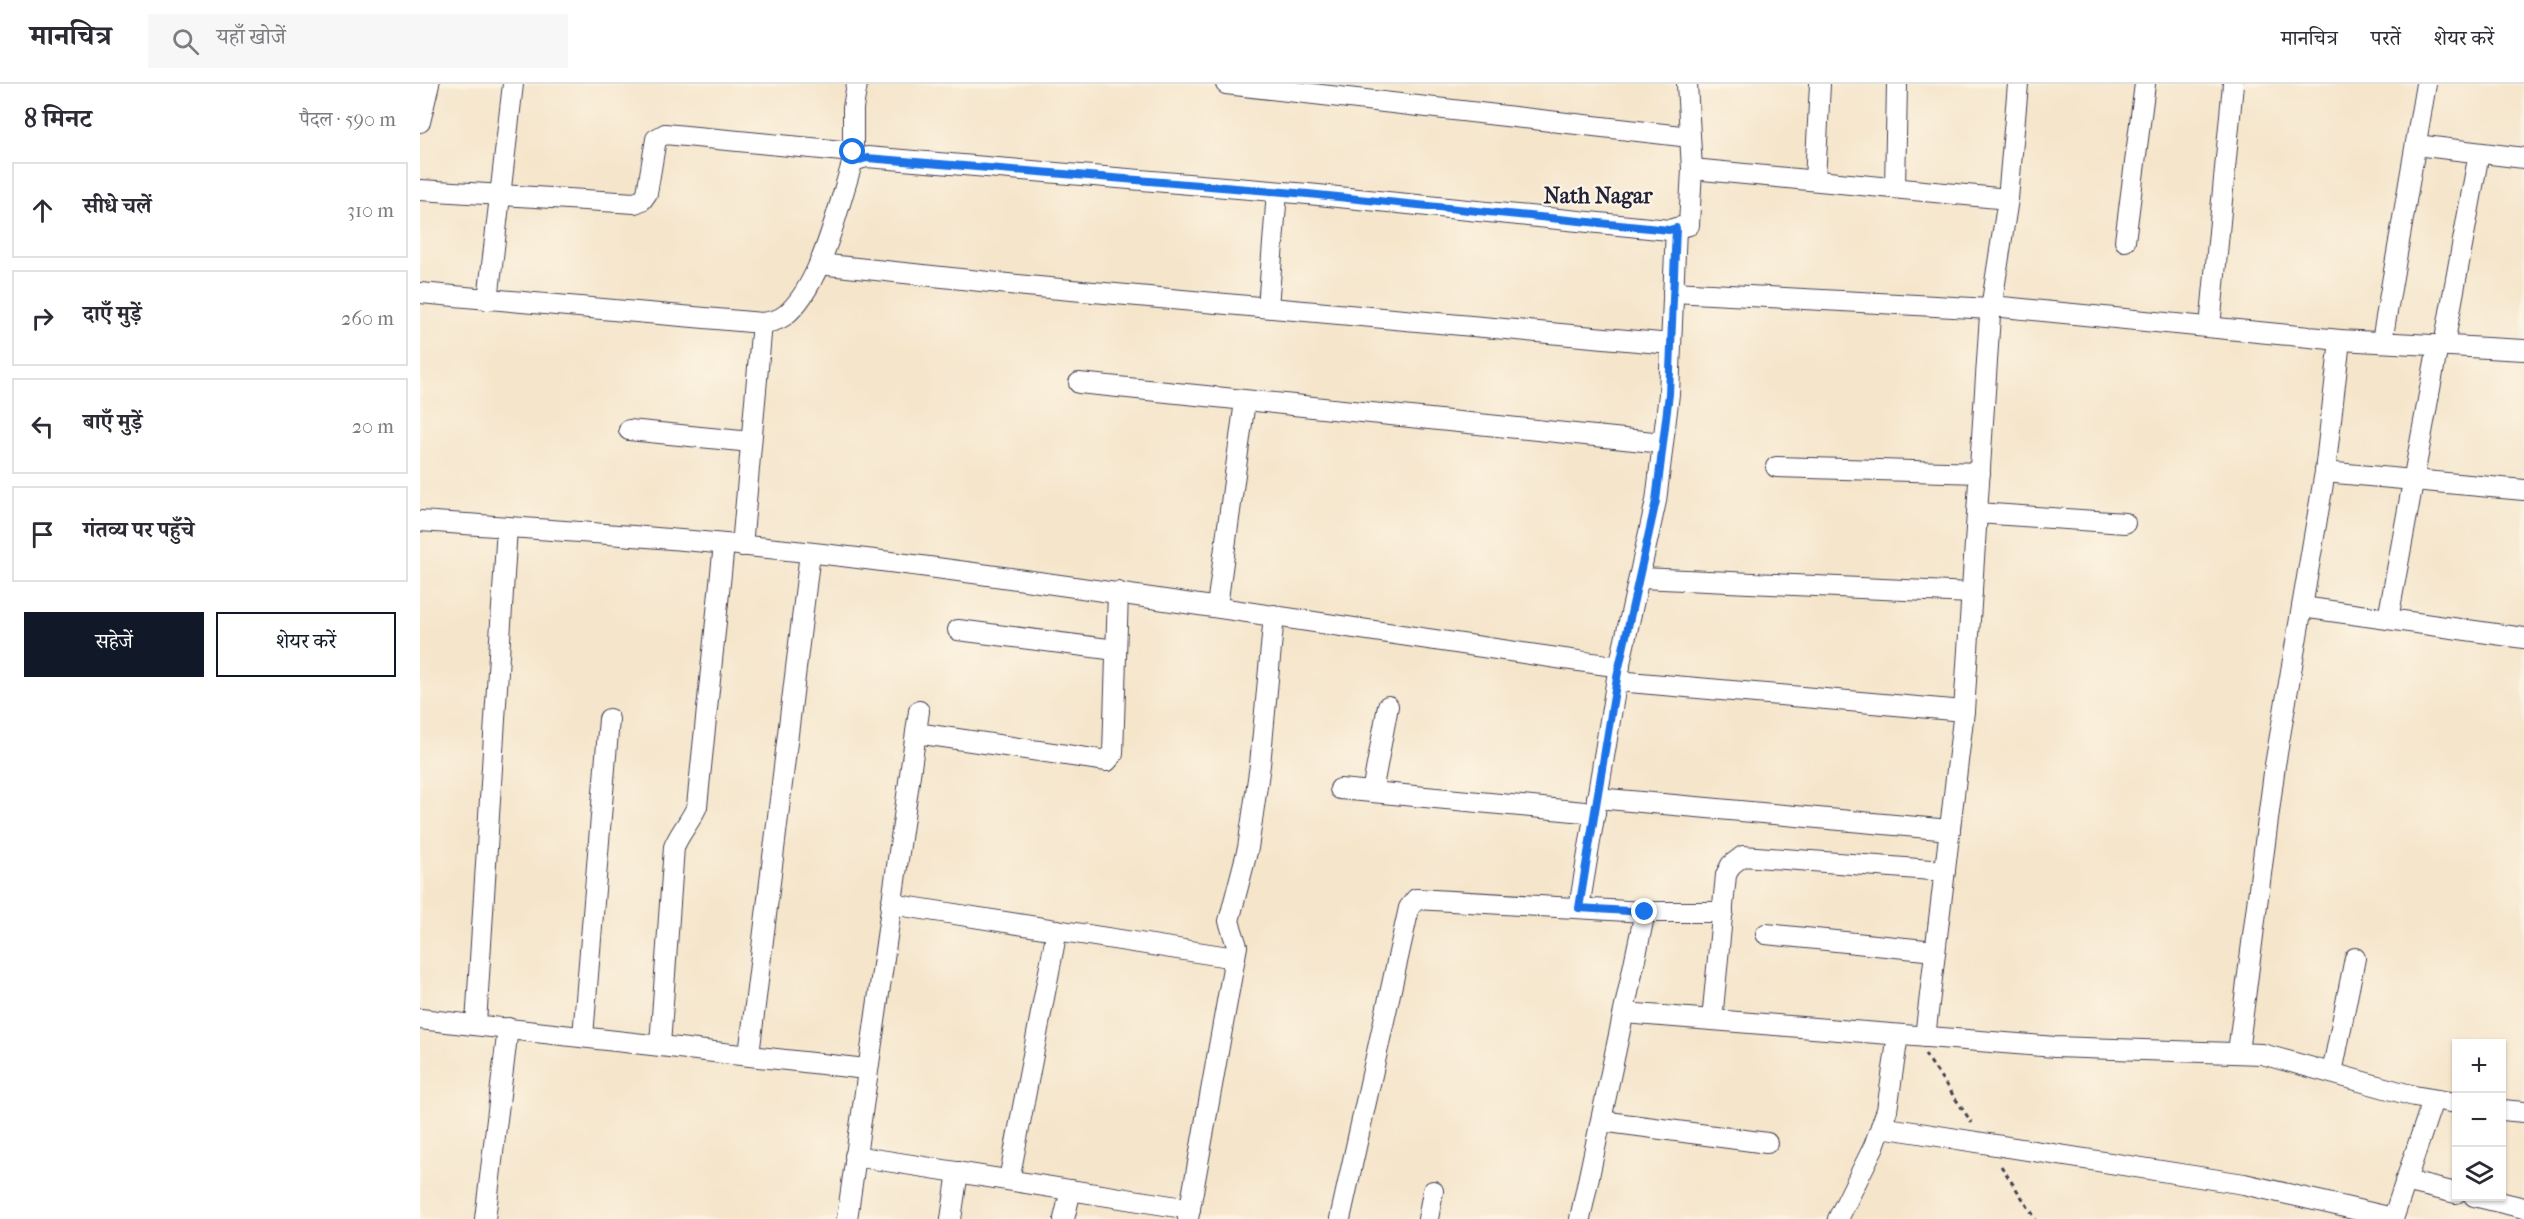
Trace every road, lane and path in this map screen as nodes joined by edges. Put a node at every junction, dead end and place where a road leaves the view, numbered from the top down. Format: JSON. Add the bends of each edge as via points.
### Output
{"nodes":[{"id":1,"x":429,"y":84,"type":"edge"},
{"id":2,"x":513,"y":84,"type":"edge"},
{"id":3,"x":857,"y":84,"type":"edge"},
{"id":4,"x":1226,"y":84,"type":"edge"},
{"id":5,"x":1687,"y":84,"type":"edge"},
{"id":6,"x":1820,"y":84,"type":"edge"},
{"id":7,"x":1897,"y":84,"type":"edge"},
{"id":8,"x":2018,"y":84,"type":"edge"},
{"id":9,"x":2145,"y":84,"type":"edge"},
{"id":10,"x":2233,"y":84,"type":"edge"},
{"id":11,"x":2427,"y":84,"type":"edge"},
{"id":12,"x":420,"y":122,"type":"edge"},
{"id":13,"x":1690,"y":137,"type":"junction"},
{"id":14,"x":2416,"y":145,"type":"junction"},
{"id":15,"x":2479,"y":153,"type":"junction"},
{"id":16,"x":853,"y":157,"type":"junction"},
{"id":17,"x":2524,"y":158,"type":"edge"},
{"id":18,"x":1692,"y":169,"type":"junction"},
{"id":19,"x":1815,"y":180,"type":"junction"},
{"id":20,"x":1895,"y":188,"type":"junction"},
{"id":21,"x":420,"y":190,"type":"edge"},
{"id":22,"x":1277,"y":192,"type":"junction"},
{"id":23,"x":499,"y":196,"type":"junction"},
{"id":24,"x":2008,"y":199,"type":"junction"},
{"id":25,"x":1676,"y":228,"type":"junction"},
{"id":26,"x":2125,"y":241,"type":"dead end"},
{"id":27,"x":819,"y":264,"type":"junction"},
{"id":28,"x":1673,"y":292,"type":"junction"},
{"id":29,"x":420,"y":293,"type":"edge"},
{"id":30,"x":489,"y":300,"type":"junction"},
{"id":31,"x":1268,"y":307,"type":"junction"},
{"id":32,"x":1991,"y":308,"type":"junction"},
{"id":33,"x":762,"y":323,"type":"junction"},
{"id":34,"x":2210,"y":327,"type":"junction"},
{"id":35,"x":2340,"y":340,"type":"junction"},
{"id":36,"x":2382,"y":341,"type":"junction"},
{"id":37,"x":1671,"y":344,"type":"junction"},
{"id":38,"x":2441,"y":345,"type":"junction"},
{"id":39,"x":2524,"y":350,"type":"edge"},
{"id":40,"x":1079,"y":383,"type":"dead end"},
{"id":41,"x":1245,"y":400,"type":"junction"},
{"id":42,"x":629,"y":430,"type":"dead end"},
{"id":43,"x":751,"y":442,"type":"junction"},
{"id":44,"x":1663,"y":443,"type":"junction"},
{"id":45,"x":1776,"y":467,"type":"dead end"},
{"id":46,"x":2325,"y":472,"type":"junction"},
{"id":47,"x":1980,"y":473,"type":"junction"},
{"id":48,"x":2415,"y":480,"type":"junction"},
{"id":49,"x":2524,"y":490,"type":"edge"},
{"id":50,"x":1977,"y":513,"type":"junction"},
{"id":51,"x":420,"y":521,"type":"edge"},
{"id":52,"x":2125,"y":523,"type":"dead end"},
{"id":53,"x":507,"y":527,"type":"junction"},
{"id":54,"x":733,"y":545,"type":"junction"},
{"id":55,"x":810,"y":553,"type":"junction"},
{"id":56,"x":1641,"y":578,"type":"junction"},
{"id":57,"x":1118,"y":592,"type":"junction"},
{"id":58,"x":1972,"y":593,"type":"junction"},
{"id":59,"x":1217,"y":606,"type":"junction"},
{"id":60,"x":2302,"y":607,"type":"junction"},
{"id":61,"x":1274,"y":615,"type":"junction"},
{"id":62,"x":2388,"y":619,"type":"junction"},
{"id":63,"x":958,"y":630,"type":"dead end"},
{"id":64,"x":2524,"y":638,"type":"edge"},
{"id":65,"x":1116,"y":650,"type":"junction"},
{"id":66,"x":1618,"y":674,"type":"junction"},
{"id":67,"x":1388,"y":706,"type":"dead end"},
{"id":68,"x":919,"y":711,"type":"dead end"},
{"id":69,"x":1964,"y":711,"type":"junction"},
{"id":70,"x":609,"y":719,"type":"dead end"},
{"id":71,"x":916,"y":733,"type":"junction"},
{"id":72,"x":1340,"y":789,"type":"dead end"},
{"id":73,"x":1372,"y":792,"type":"junction"},
{"id":74,"x":1596,"y":806,"type":"junction"},
{"id":75,"x":1950,"y":830,"type":"junction"},
{"id":76,"x":1945,"y":872,"type":"junction"},
{"id":77,"x":891,"y":903,"type":"junction"},
{"id":78,"x":1579,"y":908,"type":"junction"},
{"id":79,"x":1645,"y":912,"type":"junction"},
{"id":80,"x":1723,"y":912,"type":"junction"},
{"id":81,"x":1057,"y":930,"type":"junction"},
{"id":82,"x":1766,"y":934,"type":"dead end"},
{"id":83,"x":1935,"y":951,"type":"junction"},
{"id":84,"x":1235,"y":958,"type":"junction"},
{"id":85,"x":2355,"y":958,"type":"dead end"},
{"id":86,"x":1624,"y":1013,"type":"junction"},
{"id":87,"x":420,"y":1019,"type":"edge"},
{"id":88,"x":1712,"y":1020,"type":"junction"},
{"id":89,"x":476,"y":1024,"type":"junction"},
{"id":90,"x":508,"y":1028,"type":"junction"},
{"id":91,"x":1898,"y":1035,"type":"junction"},
{"id":92,"x":583,"y":1036,"type":"junction"},
{"id":93,"x":1925,"y":1037,"type":"junction"},
{"id":94,"x":660,"y":1045,"type":"junction"},
{"id":95,"x":2238,"y":1052,"type":"junction"},
{"id":96,"x":749,"y":1055,"type":"junction"},
{"id":97,"x":866,"y":1069,"type":"junction"},
{"id":98,"x":2332,"y":1073,"type":"junction"},
{"id":99,"x":2433,"y":1100,"type":"junction"},
{"id":100,"x":2452,"y":1102,"type":"edge"},
{"id":101,"x":2506,"y":1110,"type":"edge"},
{"id":102,"x":2524,"y":1112,"type":"edge"},
{"id":103,"x":1601,"y":1121,"type":"junction"},
{"id":104,"x":1881,"y":1127,"type":"junction"},
{"id":105,"x":1767,"y":1143,"type":"dead end"},
{"id":106,"x":855,"y":1156,"type":"junction"},
{"id":107,"x":958,"y":1172,"type":"junction"},
{"id":108,"x":1010,"y":1180,"type":"junction"},
{"id":109,"x":2405,"y":1181,"type":"junction"},
{"id":110,"x":1071,"y":1190,"type":"junction"},
{"id":111,"x":1433,"y":1191,"type":"dead end"},
{"id":112,"x":2452,"y":1192,"type":"edge"},
{"id":113,"x":2492,"y":1201,"type":"edge"},
{"id":114,"x":2524,"y":1208,"type":"edge"},
{"id":115,"x":1189,"y":1214,"type":"edge"},
{"id":116,"x":485,"y":1219,"type":"edge"},
{"id":117,"x":847,"y":1219,"type":"edge"},
{"id":118,"x":951,"y":1219,"type":"edge"},
{"id":119,"x":1064,"y":1219,"type":"edge"},
{"id":120,"x":1340,"y":1219,"type":"edge"},
{"id":121,"x":1428,"y":1219,"type":"edge"},
{"id":122,"x":1580,"y":1219,"type":"edge"},
{"id":123,"x":1838,"y":1219,"type":"edge"},
{"id":124,"x":2393,"y":1219,"type":"edge"}],
"edges":[{"from":1,"to":12,"type":"street"},
{"from":2,"to":23,"type":"street"},
{"from":3,"to":16,"type":"street"},
{"from":4,"to":13,"type":"street"},
{"from":5,"to":13,"type":"street"},
{"from":6,"to":19,"type":"street"},
{"from":7,"to":20,"type":"street"},
{"from":8,"to":24,"type":"street"},
{"from":9,"to":26,"type":"street"},
{"from":10,"to":34,"type":"street"},
{"from":11,"to":14,"type":"street"},
{"from":13,"to":18,"type":"street"},
{"from":14,"to":15,"type":"street"},
{"from":14,"to":36,"type":"street"},
{"from":15,"to":17,"type":"street"},
{"from":15,"to":38,"type":"street"},
{"from":16,"to":22,"type":"street"},
{"from":16,"to":23,"type":"street","via":[[665,134],[656,139],[647,193],[635,203]]},
{"from":16,"to":27,"type":"street"},
{"from":18,"to":19,"type":"street"},
{"from":18,"to":25,"type":"street","via":[[1689,225]]},
{"from":19,"to":20,"type":"street"},
{"from":20,"to":24,"type":"street"},
{"from":21,"to":23,"type":"street"},
{"from":22,"to":25,"type":"street"},
{"from":22,"to":31,"type":"street"},
{"from":23,"to":30,"type":"street"},
{"from":24,"to":32,"type":"street"},
{"from":25,"to":28,"type":"street"},
{"from":27,"to":31,"type":"street"},
{"from":27,"to":33,"type":"street","via":[[807,290],[784,316]]},
{"from":28,"to":32,"type":"street"},
{"from":28,"to":37,"type":"street"},
{"from":29,"to":30,"type":"street"},
{"from":30,"to":33,"type":"street"},
{"from":31,"to":37,"type":"street"},
{"from":32,"to":34,"type":"street"},
{"from":32,"to":47,"type":"street"},
{"from":33,"to":43,"type":"street"},
{"from":34,"to":35,"type":"street"},
{"from":35,"to":36,"type":"street"},
{"from":35,"to":46,"type":"street"},
{"from":36,"to":38,"type":"street"},
{"from":37,"to":44,"type":"street"},
{"from":38,"to":39,"type":"street"},
{"from":38,"to":48,"type":"street"},
{"from":40,"to":41,"type":"street"},
{"from":41,"to":44,"type":"street"},
{"from":41,"to":59,"type":"street"},
{"from":42,"to":43,"type":"street"},
{"from":43,"to":54,"type":"street"},
{"from":44,"to":56,"type":"street"},
{"from":45,"to":47,"type":"street"},
{"from":46,"to":48,"type":"street"},
{"from":46,"to":60,"type":"street"},
{"from":47,"to":50,"type":"street"},
{"from":48,"to":49,"type":"street"},
{"from":48,"to":62,"type":"street"},
{"from":50,"to":52,"type":"street"},
{"from":50,"to":58,"type":"street"},
{"from":51,"to":53,"type":"street"},
{"from":53,"to":54,"type":"street"},
{"from":53,"to":89,"type":"street"},
{"from":54,"to":55,"type":"street"},
{"from":54,"to":94,"type":"street","via":[[697,806],[674,847]]},
{"from":55,"to":57,"type":"street"},
{"from":55,"to":96,"type":"street"},
{"from":56,"to":58,"type":"street"},
{"from":56,"to":66,"type":"street"},
{"from":57,"to":59,"type":"street"},
{"from":57,"to":65,"type":"street"},
{"from":58,"to":69,"type":"street"},
{"from":59,"to":61,"type":"street"},
{"from":60,"to":62,"type":"street"},
{"from":60,"to":95,"type":"street","via":[[2275,765]]},
{"from":61,"to":66,"type":"street"},
{"from":61,"to":84,"type":"street","via":[[1248,848],[1229,921],[1237,939]]},
{"from":62,"to":64,"type":"street"},
{"from":63,"to":65,"type":"street"},
{"from":65,"to":71,"type":"street","via":[[1113,754],[1107,761]]},
{"from":66,"to":69,"type":"street"},
{"from":66,"to":74,"type":"street"},
{"from":67,"to":73,"type":"street"},
{"from":68,"to":71,"type":"street"},
{"from":69,"to":75,"type":"street"},
{"from":70,"to":92,"type":"street"},
{"from":71,"to":77,"type":"street"},
{"from":72,"to":73,"type":"street"},
{"from":73,"to":74,"type":"street"},
{"from":74,"to":75,"type":"street"},
{"from":74,"to":78,"type":"street"},
{"from":75,"to":76,"type":"street"},
{"from":76,"to":80,"type":"street","via":[[1743,856],[1731,864],[1726,875]]},
{"from":76,"to":83,"type":"street"},
{"from":77,"to":81,"type":"street"},
{"from":77,"to":97,"type":"street"},
{"from":78,"to":79,"type":"street"},
{"from":78,"to":120,"type":"street","via":[[1427,898],[1416,899],[1409,908]]},
{"from":79,"to":80,"type":"street"},
{"from":79,"to":86,"type":"street"},
{"from":80,"to":88,"type":"street"},
{"from":81,"to":84,"type":"street"},
{"from":81,"to":108,"type":"street"},
{"from":82,"to":83,"type":"street"},
{"from":83,"to":93,"type":"street"},
{"from":84,"to":115,"type":"street"},
{"from":85,"to":98,"type":"street"},
{"from":86,"to":88,"type":"street"},
{"from":86,"to":103,"type":"street"},
{"from":87,"to":89,"type":"street"},
{"from":88,"to":91,"type":"street"},
{"from":89,"to":90,"type":"street"},
{"from":90,"to":92,"type":"street"},
{"from":90,"to":116,"type":"street"},
{"from":91,"to":93,"type":"street"},
{"from":91,"to":104,"type":"street"},
{"from":92,"to":94,"type":"street"},
{"from":93,"to":95,"type":"street","via":[[2055,1047]]},
{"from":94,"to":96,"type":"street"},
{"from":95,"to":98,"type":"street","via":[[2279,1057]]},
{"from":96,"to":97,"type":"street"},
{"from":97,"to":106,"type":"street"},
{"from":98,"to":99,"type":"street"},
{"from":99,"to":100,"type":"street"},
{"from":99,"to":109,"type":"street"},
{"from":101,"to":102,"type":"street"},
{"from":103,"to":105,"type":"street"},
{"from":103,"to":122,"type":"street"},
{"from":104,"to":123,"type":"street"},
{"from":104,"to":124,"type":"street","via":[[2244,1184]]},
{"from":106,"to":107,"type":"street"},
{"from":106,"to":117,"type":"street"},
{"from":107,"to":108,"type":"street"},
{"from":107,"to":118,"type":"street"},
{"from":108,"to":110,"type":"street"},
{"from":109,"to":112,"type":"street"},
{"from":109,"to":124,"type":"street"},
{"from":110,"to":115,"type":"street"},
{"from":110,"to":119,"type":"street"},
{"from":111,"to":121,"type":"street"},
{"from":113,"to":114,"type":"street"}]}
